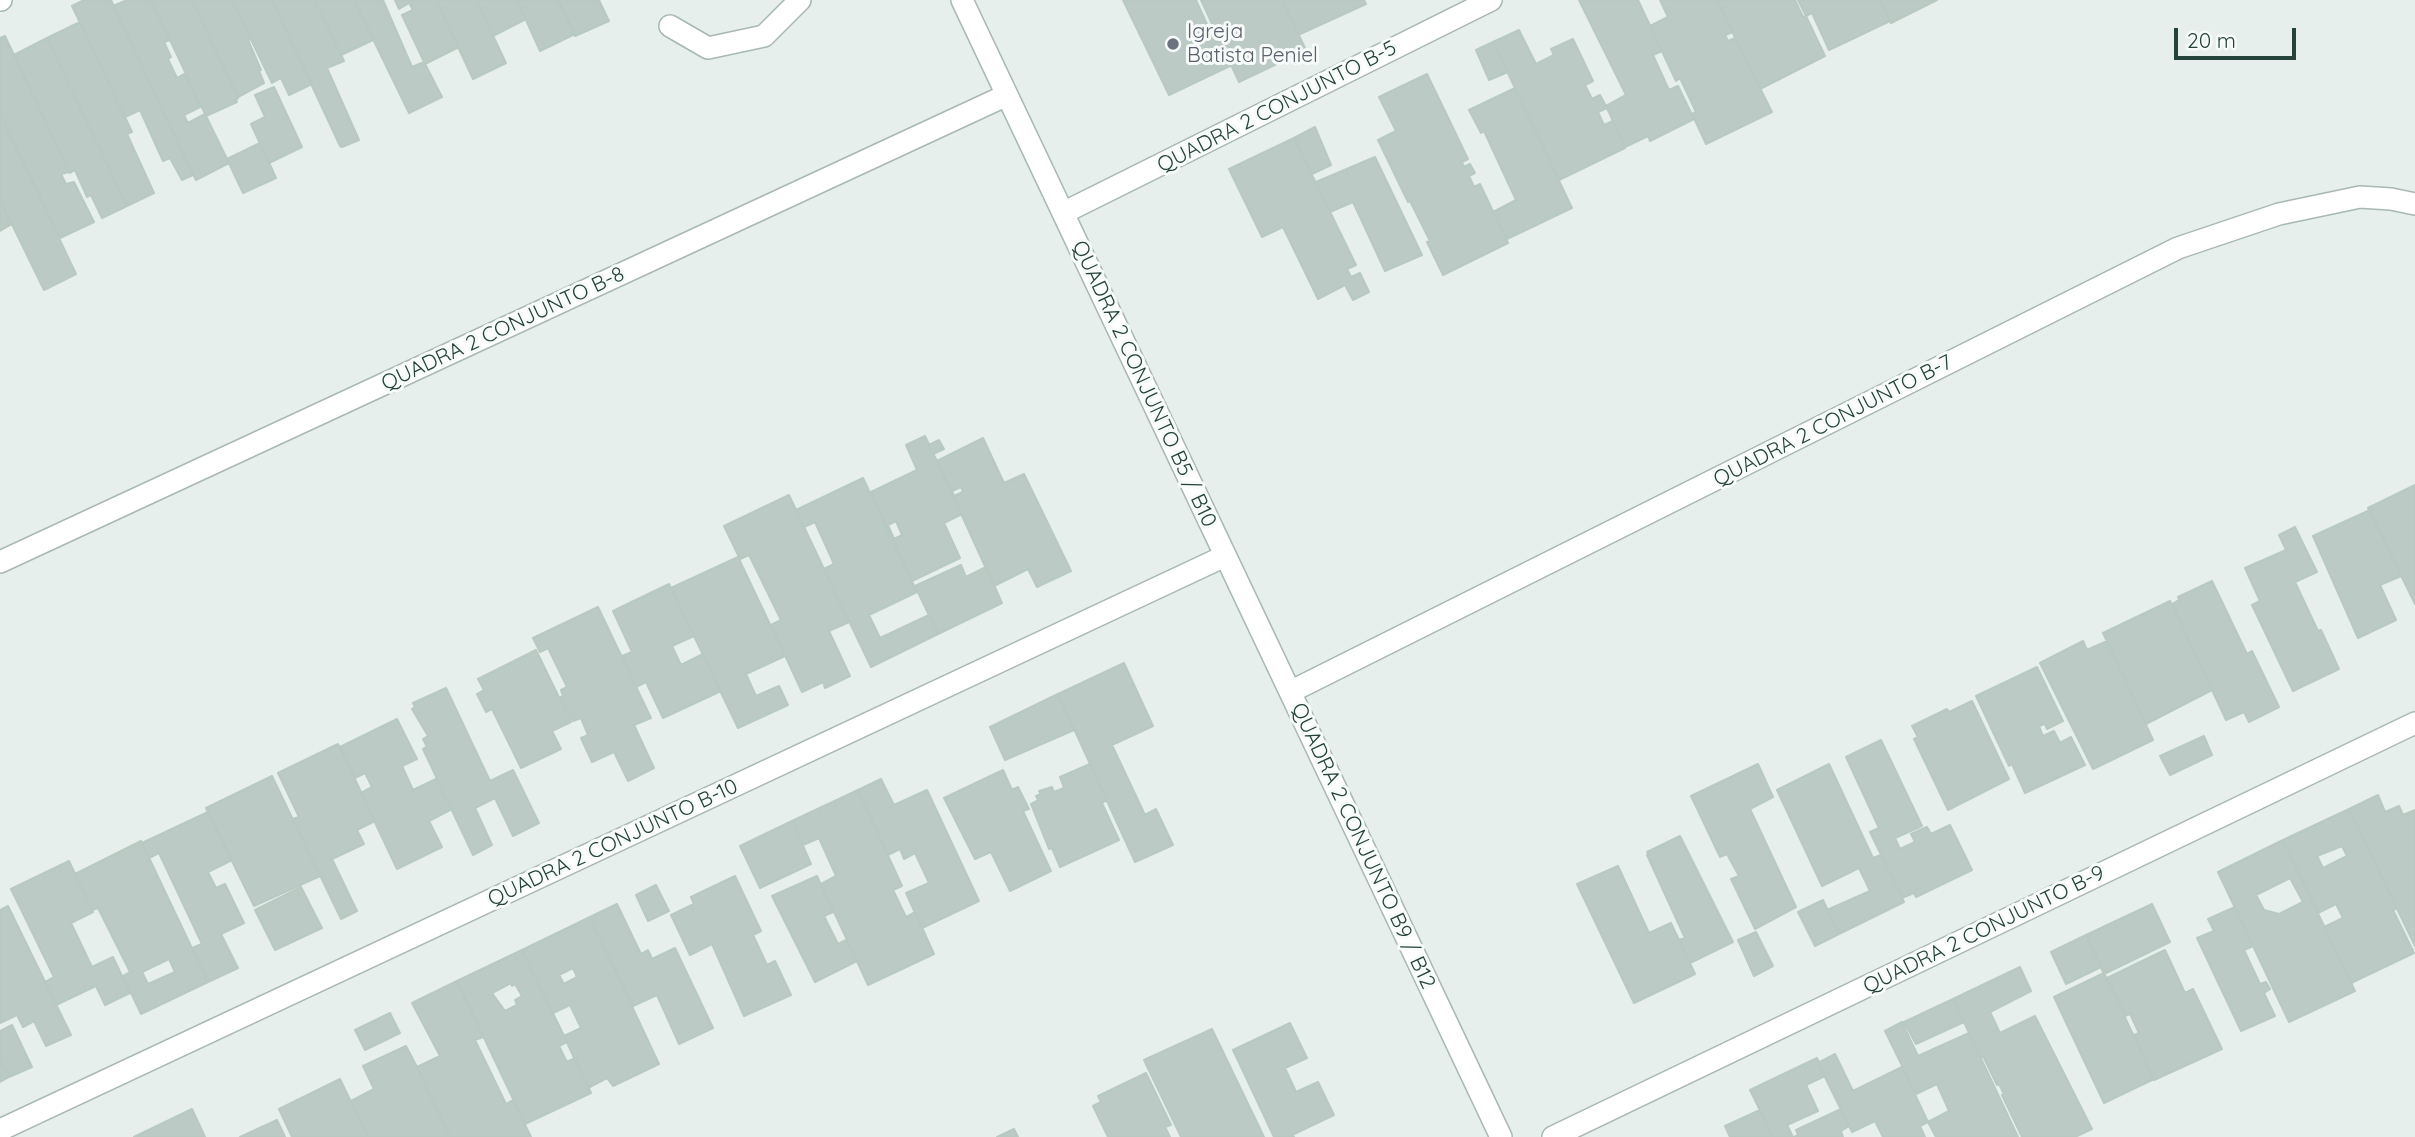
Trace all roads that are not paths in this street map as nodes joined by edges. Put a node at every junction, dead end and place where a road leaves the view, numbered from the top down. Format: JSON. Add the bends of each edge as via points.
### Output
{"nodes":[{"id":1,"x":800,"y":0,"type":"edge"},
{"id":2,"x":962,"y":0,"type":"edge"},
{"id":3,"x":1491,"y":0,"type":"edge"},
{"id":4,"x":670,"y":26,"type":"dead end"},
{"id":5,"x":1007,"y":95,"type":"junction"},
{"id":6,"x":2415,"y":204,"type":"edge"},
{"id":7,"x":1063,"y":213,"type":"junction"},
{"id":8,"x":1225,"y":556,"type":"junction"},
{"id":9,"x":0,"y":562,"type":"edge"},
{"id":10,"x":1290,"y":692,"type":"junction"},
{"id":11,"x":2415,"y":723,"type":"edge"},
{"id":12,"x":0,"y":1130,"type":"edge"},
{"id":13,"x":1500,"y":1137,"type":"edge"},
{"id":14,"x":1553,"y":1137,"type":"edge"}],
"edges":[{"from":1,"to":4,"type":"street","via":[[764,36],[719,46],[708,48]]},
{"from":2,"to":5,"type":"street","name":"QUADRA 2 CONJUNTO B5 / B10"},
{"from":3,"to":7,"type":"street","name":"QUADRA 2 CONJUNTO B-5"},
{"from":5,"to":7,"type":"street","name":"QUADRA 2 CONJUNTO B5 / B10"},
{"from":5,"to":9,"type":"street","name":"QUADRA 2 CONJUNTO B-8"},
{"from":6,"to":10,"type":"street","name":"QUADRA 2 CONJUNTO B-7","via":[[2360,197],[2280,214],[2178,248]]},
{"from":7,"to":8,"type":"street","name":"QUADRA 2 CONJUNTO B5 / B10"},
{"from":8,"to":10,"type":"street","name":"QUADRA 2 CONJUNTO B9 / B12"},
{"from":8,"to":12,"type":"street","name":"QUADRA 2 CONJUNTO B-10"},
{"from":10,"to":13,"type":"street","name":"QUADRA 2 CONJUNTO B9 / B12"},
{"from":11,"to":14,"type":"street","name":"QUADRA 2 CONJUNTO B-9"}]}
